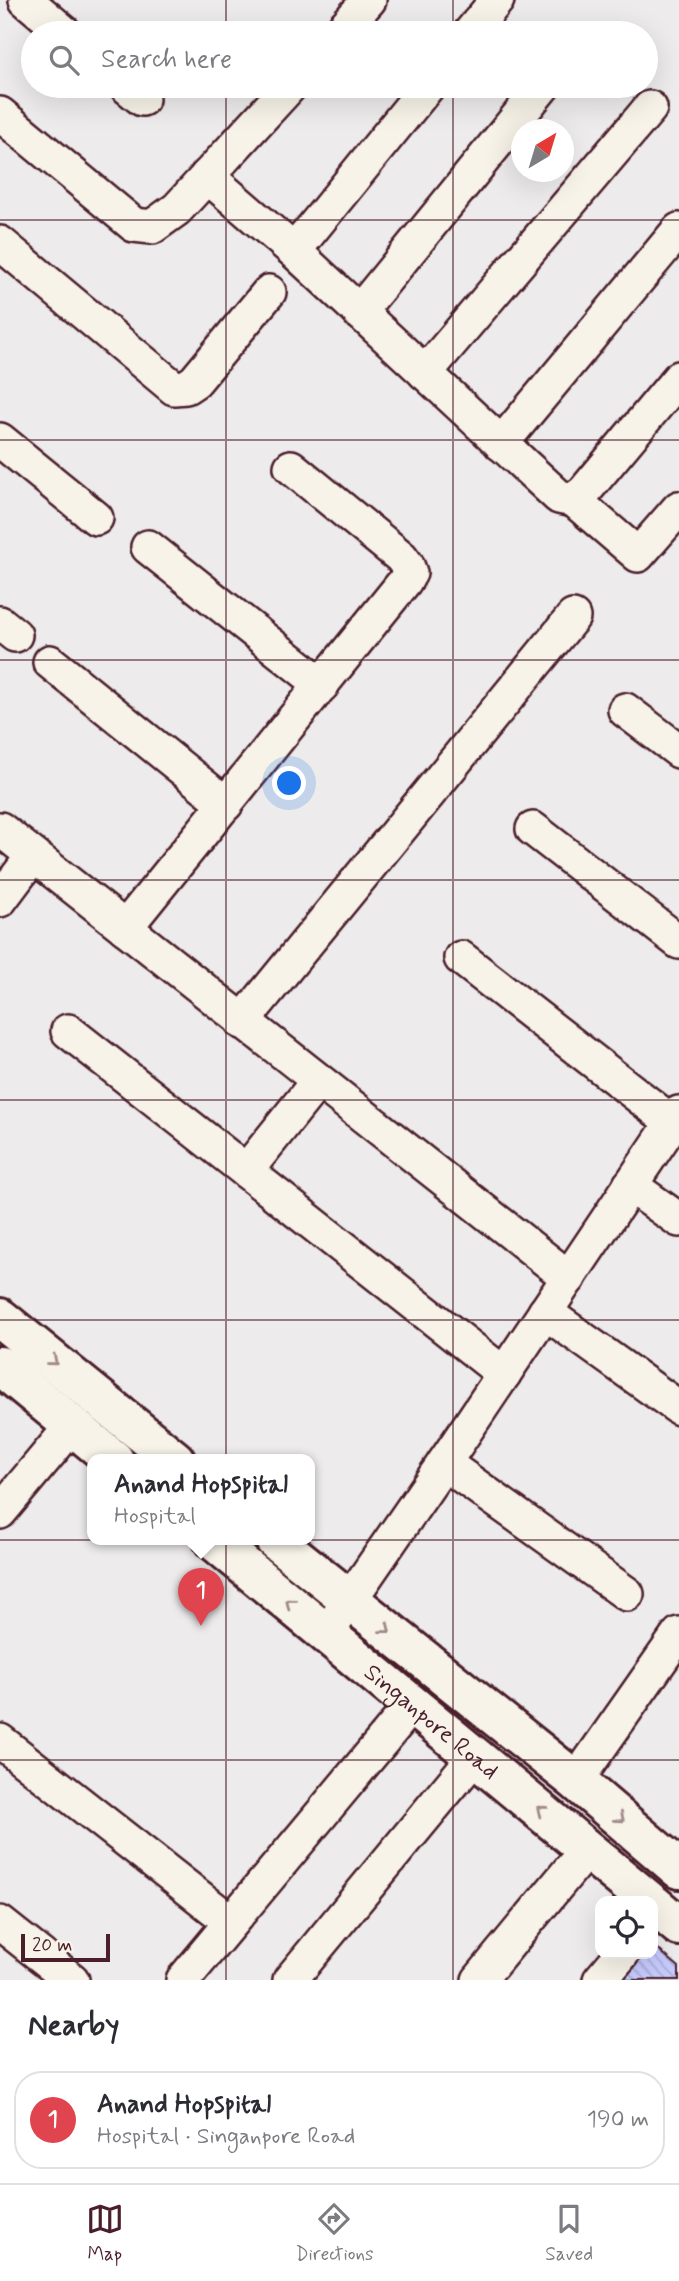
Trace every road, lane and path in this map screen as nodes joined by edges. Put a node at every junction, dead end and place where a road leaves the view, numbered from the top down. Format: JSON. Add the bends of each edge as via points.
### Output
{"nodes":[{"id":1,"x":26,"y":0,"type":"edge"},
{"id":2,"x":369,"y":0,"type":"edge"},
{"id":3,"x":497,"y":0,"type":"edge"},
{"id":4,"x":51,"y":21,"type":"edge"},
{"id":5,"x":350,"y":21,"type":"edge"},
{"id":6,"x":480,"y":21,"type":"edge"},
{"id":7,"x":279,"y":98,"type":"edge"},
{"id":8,"x":418,"y":98,"type":"edge"},
{"id":9,"x":533,"y":98,"type":"edge"},
{"id":10,"x":650,"y":108,"type":"dead end"},
{"id":11,"x":0,"y":114,"type":"edge"},
{"id":12,"x":207,"y":177,"type":"junction"},
{"id":13,"x":679,"y":230,"type":"edge"},
{"id":14,"x":0,"y":243,"type":"edge"},
{"id":15,"x":294,"y":251,"type":"junction"},
{"id":16,"x":269,"y":292,"type":"dead end"},
{"id":17,"x":359,"y":312,"type":"junction"},
{"id":18,"x":425,"y":373,"type":"junction"},
{"id":19,"x":679,"y":377,"type":"edge"},
{"id":20,"x":0,"y":440,"type":"edge"},
{"id":21,"x":501,"y":444,"type":"junction"},
{"id":22,"x":291,"y":467,"type":"dead end"},
{"id":23,"x":574,"y":500,"type":"junction"},
{"id":24,"x":679,"y":508,"type":"edge"},
{"id":25,"x":96,"y":518,"type":"dead end"},
{"id":26,"x":148,"y":547,"type":"dead end"},
{"id":27,"x":573,"y":617,"type":"dead end"},
{"id":28,"x":50,"y":662,"type":"dead end"},
{"id":29,"x":322,"y":685,"type":"junction"},
{"id":30,"x":625,"y":710,"type":"dead end"},
{"id":31,"x":679,"y":751,"type":"edge"},
{"id":32,"x":226,"y":804,"type":"junction"},
{"id":33,"x":0,"y":829,"type":"edge"},
{"id":34,"x":533,"y":830,"type":"dead end"},
{"id":35,"x":33,"y":856,"type":"junction"},
{"id":36,"x":0,"y":900,"type":"edge"},
{"id":37,"x":125,"y":928,"type":"junction"},
{"id":38,"x":679,"y":942,"type":"edge"},
{"id":39,"x":461,"y":958,"type":"dead end"},
{"id":40,"x":242,"y":1021,"type":"junction"},
{"id":41,"x":68,"y":1031,"type":"dead end"},
{"id":42,"x":318,"y":1081,"type":"junction"},
{"id":43,"x":676,"y":1118,"type":"edge"},
{"id":44,"x":246,"y":1171,"type":"junction"},
{"id":45,"x":630,"y":1185,"type":"junction"},
{"id":46,"x":679,"y":1220,"type":"edge"},
{"id":47,"x":569,"y":1278,"type":"junction"},
{"id":48,"x":545,"y":1312,"type":"junction"},
{"id":49,"x":0,"y":1318,"type":"edge"},
{"id":50,"x":0,"y":1366,"type":"edge"},
{"id":51,"x":504,"y":1374,"type":"junction"},
{"id":52,"x":679,"y":1408,"type":"edge"},
{"id":53,"x":72,"y":1426,"type":"junction"},
{"id":54,"x":107,"y":1454,"type":"edge"},
{"id":55,"x":168,"y":1454,"type":"edge"},
{"id":56,"x":444,"y":1463,"type":"junction"},
{"id":57,"x":0,"y":1512,"type":"edge"},
{"id":58,"x":219,"y":1545,"type":"edge"},
{"id":59,"x":281,"y":1545,"type":"edge"},
{"id":60,"x":627,"y":1594,"type":"dead end"},
{"id":61,"x":349,"y":1600,"type":"junction"},
{"id":62,"x":327,"y":1633,"type":"junction"},
{"id":63,"x":679,"y":1634,"type":"edge"},
{"id":64,"x":413,"y":1704,"type":"junction"},
{"id":65,"x":0,"y":1741,"type":"edge"},
{"id":66,"x":475,"y":1756,"type":"junction"},
{"id":67,"x":576,"y":1781,"type":"junction"},
{"id":68,"x":588,"y":1848,"type":"junction"},
{"id":69,"x":679,"y":1869,"type":"edge"},
{"id":70,"x":659,"y":1912,"type":"edge"},
{"id":71,"x":231,"y":1922,"type":"junction"},
{"id":72,"x":0,"y":1923,"type":"edge"},
{"id":73,"x":618,"y":1959,"type":"edge"},
{"id":74,"x":72,"y":1980,"type":"edge"},
{"id":75,"x":183,"y":1980,"type":"edge"},
{"id":76,"x":290,"y":1980,"type":"edge"},
{"id":77,"x":479,"y":1980,"type":"edge"},
{"id":78,"x":600,"y":1980,"type":"edge"}],
"edges":[{"from":1,"to":4,"type":"street"},
{"from":2,"to":5,"type":"street"},
{"from":3,"to":6,"type":"street"},
{"from":7,"to":12,"type":"street"},
{"from":8,"to":15,"type":"street"},
{"from":9,"to":17,"type":"street"},
{"from":10,"to":18,"type":"street"},
{"from":11,"to":12,"type":"street","via":[[134,225],[152,227]]},
{"from":12,"to":15,"type":"street"},
{"from":13,"to":21,"type":"street"},
{"from":14,"to":16,"type":"street","via":[[174,388],[195,381]]},
{"from":15,"to":17,"type":"street"},
{"from":17,"to":18,"type":"street"},
{"from":18,"to":21,"type":"street"},
{"from":19,"to":23,"type":"street"},
{"from":20,"to":25,"type":"street"},
{"from":21,"to":23,"type":"street","via":[[559,498]]},
{"from":22,"to":29,"type":"street","via":[[401,558],[410,573]]},
{"from":23,"to":24,"type":"street","via":[[638,555]]},
{"from":26,"to":29,"type":"street"},
{"from":27,"to":40,"type":"street"},
{"from":28,"to":32,"type":"street"},
{"from":29,"to":32,"type":"street"},
{"from":30,"to":31,"type":"street"},
{"from":32,"to":37,"type":"street"},
{"from":33,"to":35,"type":"street"},
{"from":34,"to":38,"type":"street"},
{"from":35,"to":36,"type":"street"},
{"from":35,"to":37,"type":"street"},
{"from":37,"to":40,"type":"street"},
{"from":39,"to":43,"type":"street"},
{"from":40,"to":42,"type":"street"},
{"from":41,"to":44,"type":"street"},
{"from":42,"to":44,"type":"street"},
{"from":42,"to":47,"type":"street"},
{"from":43,"to":45,"type":"street"},
{"from":44,"to":51,"type":"street"},
{"from":45,"to":46,"type":"street"},
{"from":45,"to":47,"type":"street"},
{"from":47,"to":48,"type":"street"},
{"from":48,"to":51,"type":"street"},
{"from":48,"to":52,"type":"street"},
{"from":49,"to":55,"type":"main road","one_way":true},
{"from":50,"to":53,"type":"main road"},
{"from":51,"to":56,"type":"street"},
{"from":53,"to":54,"type":"main road"},
{"from":53,"to":57,"type":"street"},
{"from":56,"to":60,"type":"street"},
{"from":56,"to":61,"type":"street"},
{"from":62,"to":58,"type":"main road","name":"Singanpore Road","one_way":true},
{"from":59,"to":61,"type":"main road","name":"Singanpore Road"},
{"from":61,"to":62,"type":"street"},
{"from":61,"to":67,"type":"main road","name":"Singanpore Road","one_way":true},
{"from":62,"to":64,"type":"main road","name":"Singanpore Road"},
{"from":63,"to":67,"type":"street"},
{"from":64,"to":66,"type":"main road","name":"Singanpore Road"},
{"from":64,"to":71,"type":"street"},
{"from":65,"to":71,"type":"street"},
{"from":68,"to":66,"type":"main road","name":"Singanpore Road","one_way":true},
{"from":66,"to":76,"type":"street"},
{"from":67,"to":69,"type":"main road","name":"Singanpore Road","one_way":true},
{"from":68,"to":70,"type":"main road","name":"Singanpore Road"},
{"from":68,"to":77,"type":"street"},
{"from":71,"to":75,"type":"street"},
{"from":72,"to":74,"type":"street"},
{"from":73,"to":78,"type":"street"}]}
